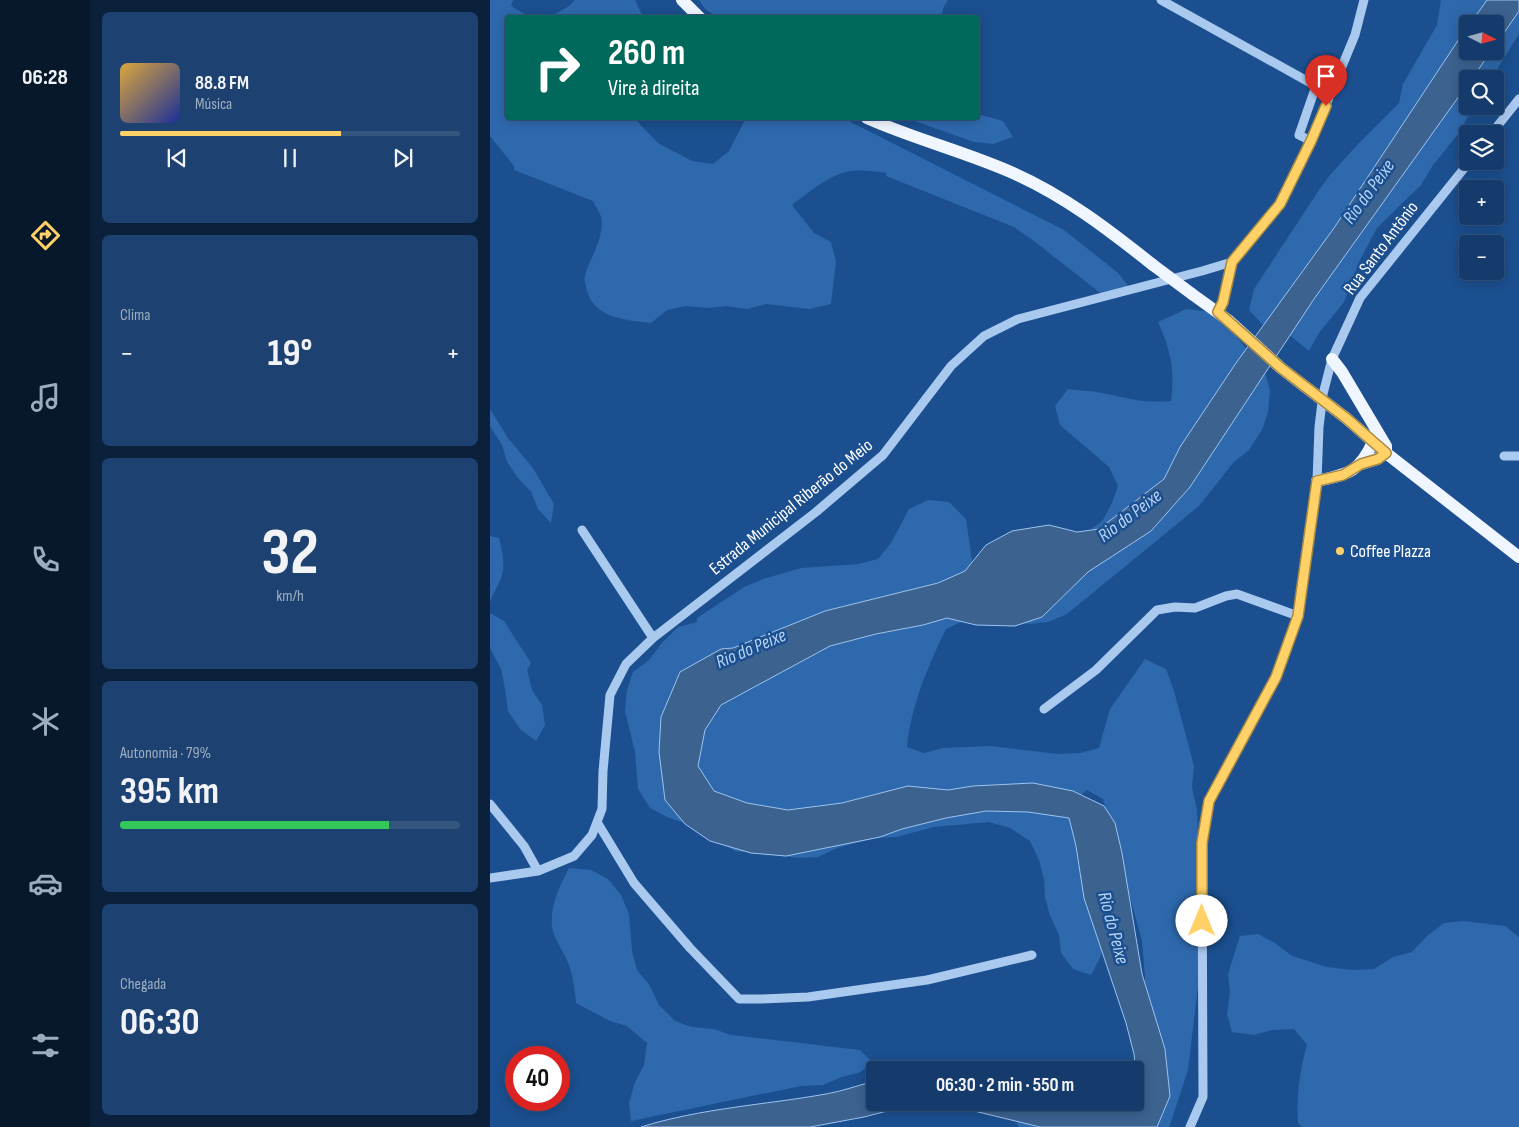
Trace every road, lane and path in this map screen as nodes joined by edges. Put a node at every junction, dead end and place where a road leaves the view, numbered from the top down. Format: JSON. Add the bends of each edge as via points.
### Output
{"nodes":[{"id":1,"x":682,"y":0,"type":"edge"},
{"id":2,"x":1161,"y":0,"type":"edge"},
{"id":3,"x":1364,"y":0,"type":"edge"},
{"id":4,"x":697,"y":15,"type":"edge"},
{"id":5,"x":1519,"y":99,"type":"edge"},
{"id":6,"x":872,"y":120,"type":"edge"},
{"id":7,"x":1499,"y":125,"type":"edge"},
{"id":8,"x":1311,"y":141,"type":"junction"},
{"id":9,"x":1463,"y":170,"type":"edge"},
{"id":10,"x":1232,"y":262,"type":"junction"},
{"id":11,"x":1223,"y":316,"type":"junction"},
{"id":12,"x":1332,"y":359,"type":"junction"},
{"id":13,"x":1373,"y":442,"type":"junction"},
{"id":14,"x":1386,"y":453,"type":"junction"},
{"id":15,"x":1504,"y":456,"type":"dead end"},
{"id":16,"x":1519,"y":456,"type":"edge"},
{"id":17,"x":1361,"y":464,"type":"junction"},
{"id":18,"x":1317,"y":481,"type":"junction"},
{"id":19,"x":582,"y":530,"type":"dead end"},
{"id":20,"x":1519,"y":557,"type":"edge"},
{"id":21,"x":1298,"y":616,"type":"junction"},
{"id":22,"x":653,"y":638,"type":"junction"},
{"id":23,"x":1044,"y":709,"type":"dead end"},
{"id":24,"x":490,"y":804,"type":"edge"},
{"id":25,"x":597,"y":822,"type":"junction"},
{"id":26,"x":538,"y":870,"type":"junction"},
{"id":27,"x":490,"y":878,"type":"edge"},
{"id":28,"x":1032,"y":955,"type":"dead end"},
{"id":29,"x":1190,"y":1127,"type":"edge"}],
"edges":[{"from":1,"to":4,"type":"main road"},
{"from":2,"to":8,"type":"street","via":[[1316,86],[1299,134]]},
{"from":3,"to":8,"type":"street","via":[[1355,35]]},
{"from":5,"to":7,"type":"street"},
{"from":6,"to":11,"type":"main road","bridge":true,"via":[[1013,173],[1063,198]]},
{"from":8,"to":10,"type":"street","via":[[1280,204]]},
{"from":9,"to":12,"type":"street","name":"Rua Santo Antônio","via":[[1360,298]]},
{"from":10,"to":11,"type":"street"},
{"from":10,"to":22,"type":"street","name":"Estrada Municipal Riberão do Meio","via":[[1018,319],[984,336],[951,366],[883,455],[816,512]]},
{"from":11,"to":13,"type":"main road","bridge":true,"via":[[1281,368]]},
{"from":12,"to":14,"type":"main road","via":[[1381,435]]},
{"from":12,"to":18,"type":"street","name":"Rua Santo Antônio","via":[[1323,394]]},
{"from":13,"to":14,"type":"main road"},
{"from":13,"to":17,"type":"main road"},
{"from":14,"to":17,"type":"main road"},
{"from":14,"to":20,"type":"main road"},
{"from":15,"to":16,"type":"street"},
{"from":17,"to":18,"type":"main road","via":[[1343,475]]},
{"from":18,"to":21,"type":"street","name":"Rua Santo Antônio"},
{"from":19,"to":22,"type":"street"},
{"from":21,"to":23,"type":"street","via":[[1237,594],[1195,608],[1157,610],[1096,670]]},
{"from":21,"to":29,"type":"street","name":"Rua Santo Antônio","via":[[1276,677],[1209,801],[1202,843],[1203,1097]]},
{"from":22,"to":25,"type":"street","name":"Estrada Municipal Riberão do Meio","via":[[626,664],[610,695],[602,809]]},
{"from":24,"to":26,"type":"street","via":[[524,846]]},
{"from":25,"to":26,"type":"street","name":"Estrada Municipal Riberão do Meio","via":[[592,835],[574,856]]},
{"from":25,"to":28,"type":"street","via":[[634,884],[739,998],[808,997],[927,980]]},
{"from":26,"to":27,"type":"street","name":"Estrada Municipal Riberão do Meio"}]}
